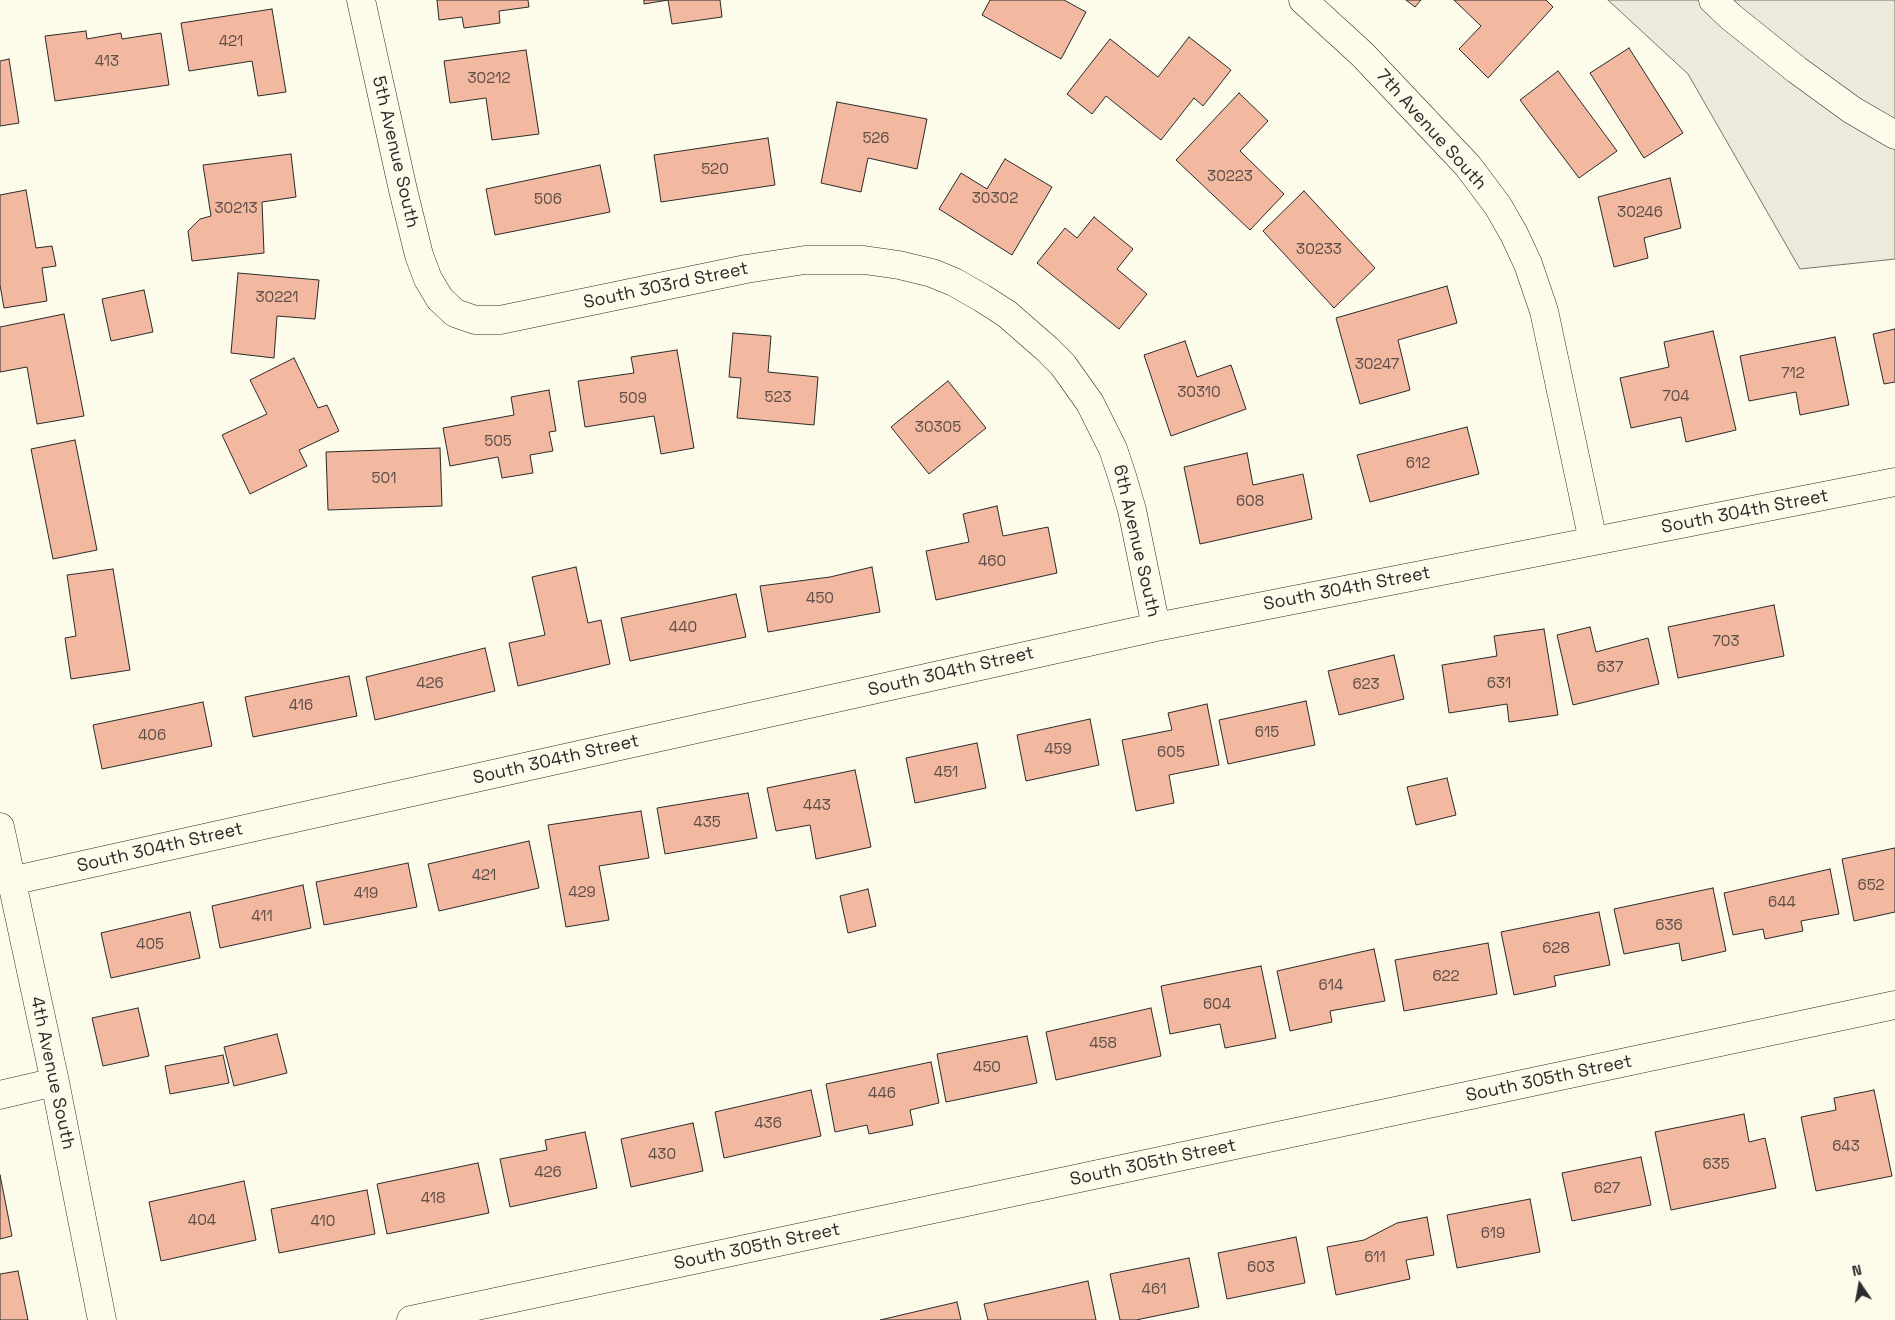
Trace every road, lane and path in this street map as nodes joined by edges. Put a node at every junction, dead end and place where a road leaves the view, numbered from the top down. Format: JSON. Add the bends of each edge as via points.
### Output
{"nodes":[{"id":1,"x":361,"y":0,"type":"edge"},
{"id":2,"x":1303,"y":0,"type":"edge"},
{"id":3,"x":1713,"y":0,"type":"edge"},
{"id":4,"x":1895,"y":135,"type":"edge"},
{"id":5,"x":899,"y":265,"type":"joint"},
{"id":6,"x":440,"y":299,"type":"joint"},
{"id":7,"x":1895,"y":482,"type":"edge"},
{"id":8,"x":1593,"y":541,"type":"junction"},
{"id":9,"x":1156,"y":626,"type":"junction"},
{"id":10,"x":0,"y":827,"type":"edge"},
{"id":11,"x":11,"y":881,"type":"junction"},
{"id":12,"x":1895,"y":1005,"type":"edge"},
{"id":13,"x":55,"y":1082,"type":"junction"},
{"id":14,"x":0,"y":1095,"type":"edge"},
{"id":15,"x":102,"y":1320,"type":"edge"},
{"id":16,"x":411,"y":1320,"type":"edge"}],
"edges":[{"from":1,"to":6,"type":"street","name":"5th Avenue South","via":[[410,223],[428,279]]},
{"from":2,"to":8,"type":"street","name":"7th Avenue South","via":[[1363,55],[1468,166],[1514,234],[1544,311]]},
{"from":3,"to":4,"type":"street","via":[[1797,70],[1852,110]]},
{"from":5,"to":6,"type":"street","name":"South 303rd Street","via":[[864,260],[805,260],[746,269],[500,320],[475,320],[455,313]]},
{"from":5,"to":9,"type":"street","name":"6th Avenue South","via":[[954,282],[1007,314],[1047,349],[1078,385],[1100,422],[1122,476]]},
{"from":7,"to":8,"type":"street","name":"South 304th Street"},
{"from":8,"to":9,"type":"street","name":"South 304th Street"},
{"from":9,"to":11,"type":"street","name":"South 304th Street"},
{"from":10,"to":11,"type":"street","name":"4th Avenue South"},
{"from":11,"to":13,"type":"street","name":"4th Avenue South"},
{"from":12,"to":16,"type":"street","name":"South 305th Street"},
{"from":13,"to":14,"type":"street"},
{"from":13,"to":15,"type":"street","name":"4th Avenue South"}]}
